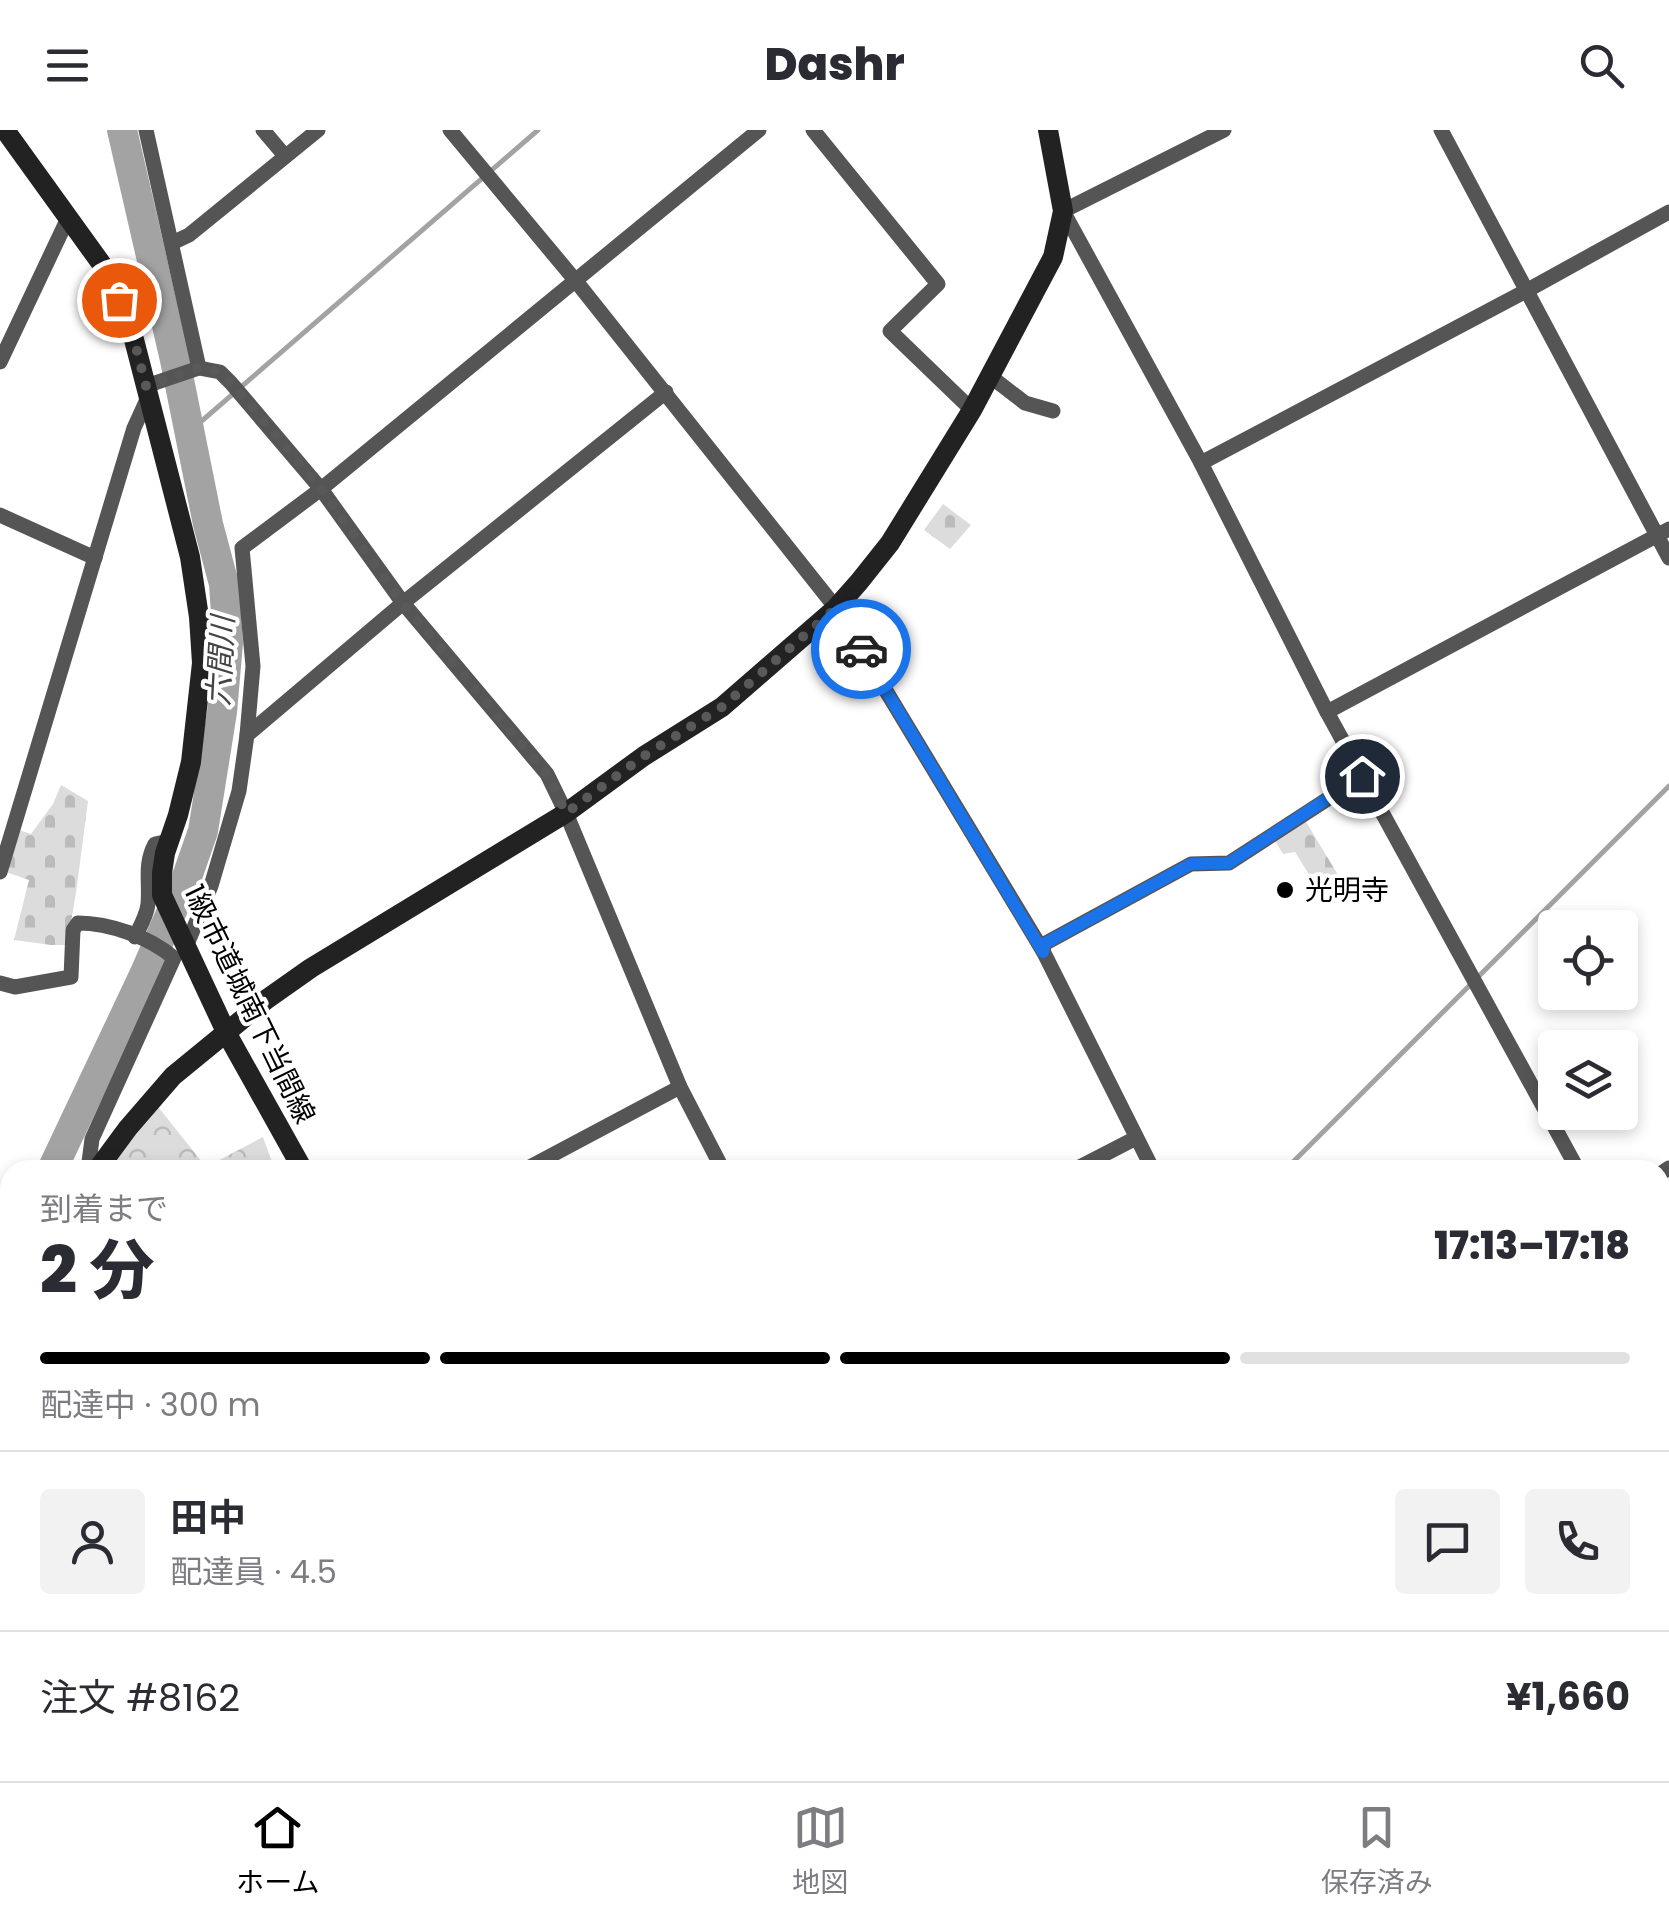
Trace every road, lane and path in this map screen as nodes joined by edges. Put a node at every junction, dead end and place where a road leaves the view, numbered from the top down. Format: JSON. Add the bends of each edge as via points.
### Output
{"nodes":[{"id":1,"x":5,"y":130,"type":"edge"},
{"id":2,"x":146,"y":130,"type":"edge"},
{"id":3,"x":263,"y":130,"type":"edge"},
{"id":4,"x":318,"y":130,"type":"edge"},
{"id":5,"x":450,"y":130,"type":"edge"},
{"id":6,"x":759,"y":130,"type":"edge"},
{"id":7,"x":813,"y":130,"type":"edge"},
{"id":8,"x":1048,"y":130,"type":"edge"},
{"id":9,"x":1224,"y":130,"type":"edge"},
{"id":10,"x":1440,"y":130,"type":"edge"},
{"id":11,"x":285,"y":156,"type":"junction"},
{"id":12,"x":1063,"y":211,"type":"junction"},
{"id":13,"x":1669,"y":212,"type":"edge"},
{"id":14,"x":68,"y":216,"type":"junction"},
{"id":15,"x":172,"y":243,"type":"junction"},
{"id":16,"x":576,"y":280,"type":"junction"},
{"id":17,"x":1526,"y":291,"type":"junction"},
{"id":18,"x":0,"y":362,"type":"edge"},
{"id":19,"x":193,"y":370,"type":"junction"},
{"id":20,"x":990,"y":376,"type":"junction"},
{"id":21,"x":154,"y":386,"type":"junction"},
{"id":22,"x":666,"y":392,"type":"junction"},
{"id":23,"x":972,"y":410,"type":"junction"},
{"id":24,"x":1053,"y":411,"type":"dead end"},
{"id":25,"x":1202,"y":464,"type":"junction"},
{"id":26,"x":321,"y":489,"type":"junction"},
{"id":27,"x":0,"y":515,"type":"edge"},
{"id":28,"x":1663,"y":532,"type":"edge"},
{"id":29,"x":96,"y":558,"type":"junction"},
{"id":30,"x":1669,"y":558,"type":"edge"},
{"id":31,"x":403,"y":604,"type":"junction"},
{"id":32,"x":836,"y":608,"type":"junction"},
{"id":33,"x":1327,"y":712,"type":"junction"},
{"id":34,"x":248,"y":735,"type":"junction"},
{"id":35,"x":1362,"y":776,"type":"junction"},
{"id":36,"x":566,"y":813,"type":"junction"},
{"id":37,"x":169,"y":841,"type":"junction"},
{"id":38,"x":0,"y":872,"type":"edge"},
{"id":39,"x":142,"y":939,"type":"junction"},
{"id":40,"x":178,"y":945,"type":"junction"},
{"id":41,"x":1043,"y":952,"type":"junction"},
{"id":42,"x":0,"y":983,"type":"edge"},
{"id":43,"x":227,"y":1034,"type":"junction"},
{"id":44,"x":680,"y":1087,"type":"junction"},
{"id":45,"x":1136,"y":1138,"type":"junction"},
{"id":46,"x":89,"y":1160,"type":"edge"},
{"id":47,"x":104,"y":1160,"type":"edge"},
{"id":48,"x":297,"y":1160,"type":"edge"},
{"id":49,"x":543,"y":1160,"type":"edge"},
{"id":50,"x":718,"y":1160,"type":"edge"},
{"id":51,"x":1093,"y":1160,"type":"edge"},
{"id":52,"x":1148,"y":1160,"type":"edge"},
{"id":53,"x":1573,"y":1160,"type":"edge"}],
"edges":[{"from":1,"to":14,"type":"street","name":"1級市道城南下当間線"},
{"from":2,"to":15,"type":"street"},
{"from":3,"to":11,"type":"street"},
{"from":4,"to":11,"type":"street"},
{"from":5,"to":16,"type":"street"},
{"from":6,"to":16,"type":"street"},
{"from":7,"to":23,"type":"street","via":[[938,284],[890,331]]},
{"from":8,"to":12,"type":"street"},
{"from":9,"to":12,"type":"street"},
{"from":10,"to":17,"type":"street"},
{"from":11,"to":15,"type":"street"},
{"from":12,"to":20,"type":"street","via":[[1053,257]]},
{"from":12,"to":25,"type":"street"},
{"from":13,"to":17,"type":"street"},
{"from":14,"to":18,"type":"street"},
{"from":14,"to":21,"type":"street","name":"1級市道城南下当間線","via":[[103,266]]},
{"from":15,"to":19,"type":"street"},
{"from":16,"to":22,"type":"street"},
{"from":16,"to":26,"type":"street"},
{"from":17,"to":25,"type":"street"},
{"from":17,"to":28,"type":"street"},
{"from":19,"to":21,"type":"street"},
{"from":19,"to":26,"type":"street","via":[[220,372]]},
{"from":20,"to":23,"type":"street"},
{"from":20,"to":24,"type":"street","via":[[1026,403]]},
{"from":21,"to":29,"type":"street","via":[[134,428]]},
{"from":21,"to":37,"type":"street","name":"1級市道城南下当間線","via":[[190,557],[202,663],[191,762]]},
{"from":22,"to":31,"type":"street"},
{"from":22,"to":32,"type":"street"},
{"from":23,"to":32,"type":"street","via":[[890,542]]},
{"from":25,"to":33,"type":"street"},
{"from":26,"to":31,"type":"street"},
{"from":26,"to":34,"type":"street","via":[[242,548],[253,666]]},
{"from":27,"to":29,"type":"street"},
{"from":28,"to":30,"type":"street"},
{"from":28,"to":33,"type":"street"},
{"from":29,"to":38,"type":"street"},
{"from":31,"to":34,"type":"street"},
{"from":31,"to":36,"type":"street","via":[[547,774]]},
{"from":32,"to":36,"type":"street","via":[[722,707]]},
{"from":32,"to":41,"type":"street"},
{"from":33,"to":35,"type":"street"},
{"from":34,"to":40,"type":"street","via":[[211,886]]},
{"from":35,"to":41,"type":"street","via":[[1229,863],[1191,864],[1044,944]]},
{"from":35,"to":53,"type":"street"},
{"from":36,"to":43,"type":"street","via":[[310,968]]},
{"from":36,"to":44,"type":"street"},
{"from":37,"to":39,"type":"street","via":[[149,855]]},
{"from":37,"to":40,"type":"street","name":"1級市道城南下当間線","via":[[162,894]]},
{"from":39,"to":40,"type":"street"},
{"from":39,"to":42,"type":"street","via":[[78,923],[72,978],[16,987]]},
{"from":40,"to":43,"type":"street","name":"1級市道城南下当間線"},
{"from":40,"to":46,"type":"street","via":[[92,1140]]},
{"from":41,"to":45,"type":"street"},
{"from":43,"to":47,"type":"street","via":[[174,1076]]},
{"from":43,"to":48,"type":"street","name":"1級市道城南下当間線"},
{"from":44,"to":49,"type":"street"},
{"from":44,"to":50,"type":"street"},
{"from":45,"to":51,"type":"street"},
{"from":45,"to":52,"type":"street"}]}
